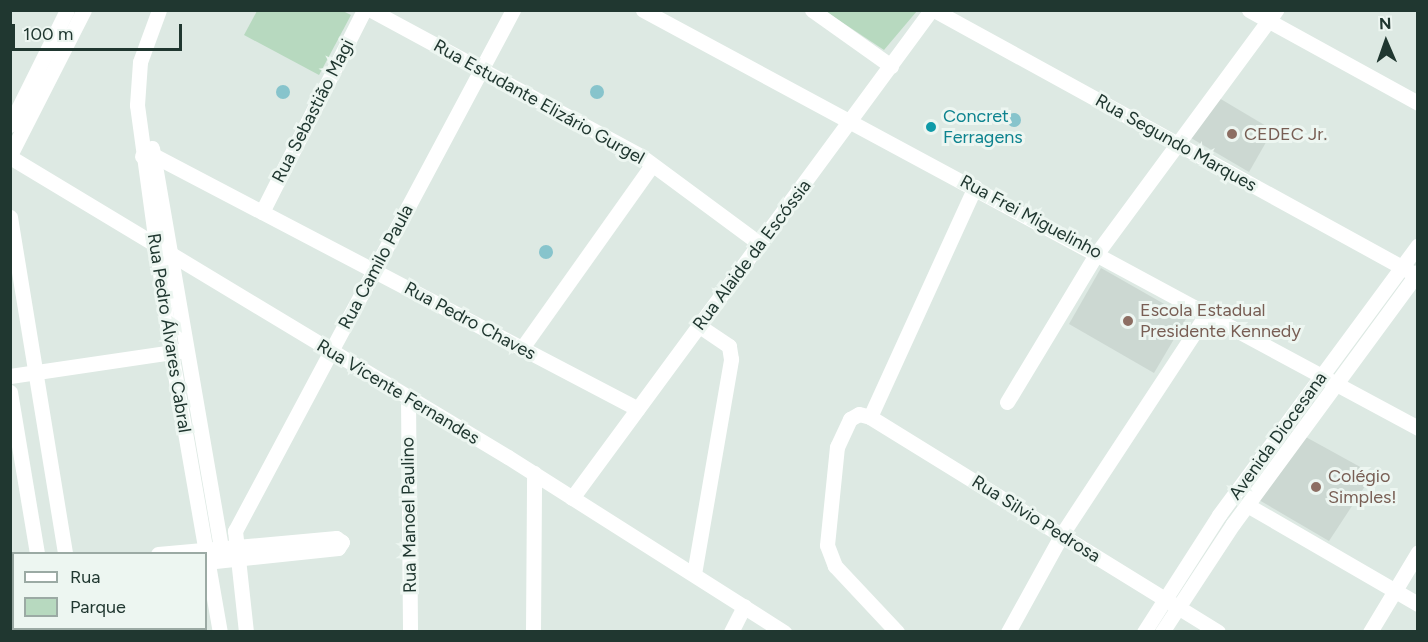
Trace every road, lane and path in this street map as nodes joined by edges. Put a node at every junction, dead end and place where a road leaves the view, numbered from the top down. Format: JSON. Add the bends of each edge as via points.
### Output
{"nodes":[{"id":1,"x":67,"y":10,"type":"edge"},
{"id":2,"x":84,"y":10,"type":"edge"},
{"id":3,"x":159,"y":10,"type":"edge"},
{"id":4,"x":364,"y":10,"type":"edge"},
{"id":5,"x":371,"y":10,"type":"edge"},
{"id":6,"x":513,"y":10,"type":"edge"},
{"id":7,"x":643,"y":10,"type":"edge"},
{"id":8,"x":812,"y":10,"type":"edge"},
{"id":9,"x":933,"y":10,"type":"edge"},
{"id":10,"x":1249,"y":10,"type":"edge"},
{"id":11,"x":1272,"y":16,"type":"edge"},
{"id":12,"x":891,"y":66,"type":"junction"},
{"id":13,"x":479,"y":69,"type":"junction"},
{"id":14,"x":1418,"y":103,"type":"edge"},
{"id":15,"x":851,"y":122,"type":"junction"},
{"id":16,"x":10,"y":125,"type":"edge"},
{"id":17,"x":1178,"y":143,"type":"junction"},
{"id":18,"x":148,"y":155,"type":"junction"},
{"id":19,"x":10,"y":156,"type":"edge"},
{"id":20,"x":652,"y":165,"type":"junction"},
{"id":21,"x":975,"y":187,"type":"junction"},
{"id":22,"x":262,"y":212,"type":"junction"},
{"id":23,"x":10,"y":217,"type":"edge"},
{"id":24,"x":155,"y":244,"type":"junction"},
{"id":25,"x":760,"y":244,"type":"junction"},
{"id":26,"x":1418,"y":245,"type":"edge"},
{"id":27,"x":1097,"y":253,"type":"junction"},
{"id":28,"x":170,"y":254,"type":"junction"},
{"id":29,"x":1401,"y":267,"type":"junction"},
{"id":30,"x":374,"y":271,"type":"junction"},
{"id":31,"x":1417,"y":274,"type":"edge"},
{"id":32,"x":1207,"y":313,"type":"junction"},
{"id":33,"x":699,"y":326,"type":"junction"},
{"id":34,"x":522,"y":348,"type":"junction"},
{"id":35,"x":186,"y":350,"type":"junction"},
{"id":36,"x":171,"y":352,"type":"junction"},
{"id":37,"x":331,"y":353,"type":"junction"},
{"id":38,"x":38,"y":372,"type":"junction"},
{"id":39,"x":1323,"y":375,"type":"junction"},
{"id":40,"x":10,"y":376,"type":"edge"},
{"id":41,"x":1337,"y":383,"type":"junction"},
{"id":42,"x":10,"y":392,"type":"edge"},
{"id":43,"x":408,"y":398,"type":"junction"},
{"id":44,"x":1007,"y":402,"type":"dead end"},
{"id":45,"x":638,"y":409,"type":"junction"},
{"id":46,"x":870,"y":417,"type":"junction"},
{"id":47,"x":1418,"y":428,"type":"edge"},
{"id":48,"x":534,"y":474,"type":"junction"},
{"id":49,"x":572,"y":498,"type":"junction"},
{"id":50,"x":1247,"y":505,"type":"junction"},
{"id":51,"x":1219,"y":515,"type":"junction"},
{"id":52,"x":1233,"y":524,"type":"junction"},
{"id":53,"x":239,"y":525,"type":"joint"},
{"id":54,"x":1062,"y":534,"type":"junction"},
{"id":55,"x":37,"y":552,"type":"edge"},
{"id":56,"x":65,"y":552,"type":"edge"},
{"id":57,"x":1418,"y":552,"type":"edge"},
{"id":58,"x":219,"y":553,"type":"edge"},
{"id":59,"x":694,"y":574,"type":"junction"},
{"id":60,"x":1394,"y":591,"type":"junction"},
{"id":61,"x":1163,"y":598,"type":"junction"},
{"id":62,"x":1418,"y":604,"type":"edge"},
{"id":63,"x":744,"y":606,"type":"junction"},
{"id":64,"x":1177,"y":607,"type":"junction"},
{"id":65,"x":220,"y":632,"type":"edge"},
{"id":66,"x":246,"y":632,"type":"edge"},
{"id":67,"x":411,"y":632,"type":"edge"},
{"id":68,"x":533,"y":632,"type":"edge"},
{"id":69,"x":731,"y":632,"type":"edge"},
{"id":70,"x":784,"y":632,"type":"edge"},
{"id":71,"x":897,"y":632,"type":"edge"},
{"id":72,"x":1008,"y":632,"type":"edge"},
{"id":73,"x":1144,"y":632,"type":"edge"},
{"id":74,"x":1162,"y":632,"type":"edge"},
{"id":75,"x":1218,"y":632,"type":"edge"},
{"id":76,"x":1370,"y":632,"type":"edge"}],
"edges":[{"from":1,"to":16,"type":"street"},
{"from":2,"to":19,"type":"street"},
{"from":3,"to":18,"type":"street","name":"Rua Pedro Álvares Cabral","via":[[138,81]]},
{"from":4,"to":22,"type":"street","name":"Rua Sebastião Magi"},
{"from":5,"to":13,"type":"street","name":"Rua Estudante Elizário Gurgel"},
{"from":6,"to":13,"type":"street","name":"Rua Camilo Paula"},
{"from":7,"to":15,"type":"street","name":"Rua Frei Miguelinho"},
{"from":8,"to":12,"type":"street"},
{"from":9,"to":12,"type":"street","name":"Rua Alaide da Escóssia"},
{"from":9,"to":17,"type":"street","name":"Rua Segundo Marques"},
{"from":10,"to":11,"type":"street"},
{"from":11,"to":14,"type":"street"},
{"from":11,"to":17,"type":"street"},
{"from":12,"to":15,"type":"street","name":"Rua Alaide da Escóssia"},
{"from":13,"to":20,"type":"street","name":"Rua Estudante Elizário Gurgel"},
{"from":13,"to":30,"type":"street","name":"Rua Camilo Paula"},
{"from":15,"to":21,"type":"street","name":"Rua Frei Miguelinho"},
{"from":15,"to":25,"type":"street","name":"Rua Alaide da Escóssia"},
{"from":17,"to":27,"type":"street"},
{"from":17,"to":29,"type":"street","name":"Rua Segundo Marques"},
{"from":18,"to":22,"type":"street","name":"Rua Pedro Chaves"},
{"from":18,"to":24,"type":"street","name":"Rua Pedro Álvares Cabral"},
{"from":18,"to":28,"type":"street","name":"Rua Pedro Álvares Cabral"},
{"from":19,"to":24,"type":"street","name":"Rua Vicente Fernandes"},
{"from":20,"to":25,"type":"street","name":"Rua Estudante Elizário Gurgel"},
{"from":20,"to":34,"type":"street"},
{"from":21,"to":27,"type":"street","name":"Rua Frei Miguelinho"},
{"from":21,"to":46,"type":"street"},
{"from":22,"to":30,"type":"street","name":"Rua Pedro Chaves"},
{"from":23,"to":38,"type":"street"},
{"from":24,"to":28,"type":"street","name":"Rua Vicente Fernandes"},
{"from":24,"to":36,"type":"street","name":"Rua Pedro Álvares Cabral"},
{"from":25,"to":33,"type":"street","name":"Rua Alaide da Escóssia"},
{"from":26,"to":29,"type":"street","name":"Avenida Diocesana"},
{"from":27,"to":32,"type":"street","name":"Rua Frei Miguelinho"},
{"from":27,"to":44,"type":"street"},
{"from":28,"to":35,"type":"street","name":"Rua Pedro Álvares Cabral"},
{"from":28,"to":37,"type":"street","name":"Rua Vicente Fernandes"},
{"from":29,"to":31,"type":"street","name":"Rua Segundo Marques"},
{"from":29,"to":39,"type":"street","name":"Avenida Diocesana"},
{"from":30,"to":34,"type":"street","name":"Rua Pedro Chaves"},
{"from":30,"to":37,"type":"street","name":"Rua Camilo Paula"},
{"from":31,"to":41,"type":"street","name":"Avenida Diocesana"},
{"from":32,"to":39,"type":"street","name":"Rua Frei Miguelinho"},
{"from":32,"to":54,"type":"street"},
{"from":33,"to":45,"type":"street","name":"Rua Alaide da Escóssia"},
{"from":33,"to":59,"type":"street","via":[[729,346],[731,359]]},
{"from":34,"to":45,"type":"street","name":"Rua Pedro Chaves"},
{"from":35,"to":36,"type":"street"},
{"from":35,"to":58,"type":"street","name":"Rua Pedro Álvares Cabral"},
{"from":36,"to":38,"type":"street"},
{"from":36,"to":58,"type":"street","name":"Rua Pedro Álvares Cabral"},
{"from":37,"to":43,"type":"street","name":"Rua Vicente Fernandes"},
{"from":37,"to":53,"type":"street","name":"Rua Camilo Paula"},
{"from":38,"to":40,"type":"street"},
{"from":38,"to":56,"type":"street"},
{"from":39,"to":41,"type":"street","name":"Rua Frei Miguelinho"},
{"from":39,"to":51,"type":"street","name":"Avenida Diocesana"},
{"from":41,"to":47,"type":"street","name":"Rua Frei Miguelinho"},
{"from":41,"to":50,"type":"street","name":"Avenida Diocesana"},
{"from":42,"to":55,"type":"street"},
{"from":43,"to":48,"type":"street","name":"Rua Vicente Fernandes"},
{"from":43,"to":67,"type":"street","name":"Rua Manoel Paulino"},
{"from":45,"to":49,"type":"street","name":"Rua Alaide da Escóssia"},
{"from":46,"to":54,"type":"street","name":"Rua Silvio Pedrosa"},
{"from":46,"to":71,"type":"street","via":[[852,417],[837,447],[827,545],[835,566]]},
{"from":48,"to":49,"type":"street","name":"Rua Vicente Fernandes"},
{"from":48,"to":68,"type":"street"},
{"from":49,"to":59,"type":"street","name":"Rua Vicente Fernandes"},
{"from":50,"to":52,"type":"street","name":"Avenida Diocesana"},
{"from":50,"to":60,"type":"street"},
{"from":51,"to":52,"type":"street"},
{"from":51,"to":61,"type":"street","name":"Avenida Diocesana"},
{"from":52,"to":64,"type":"street","name":"Avenida Diocesana"},
{"from":53,"to":58,"type":"street","name":"Rua Pedro Álvares Cabral"},
{"from":54,"to":61,"type":"street","name":"Rua Silvio Pedrosa"},
{"from":54,"to":72,"type":"street"},
{"from":57,"to":60,"type":"street"},
{"from":58,"to":58,"type":"street","via":[[338,548],[342,542],[336,538]]},
{"from":58,"to":65,"type":"street","name":"Rua Pedro Álvares Cabral"},
{"from":58,"to":66,"type":"street","name":"Rua Pedro Álvares Cabral"},
{"from":59,"to":63,"type":"street","name":"Rua Vicente Fernandes"},
{"from":60,"to":62,"type":"street"},
{"from":60,"to":76,"type":"street"},
{"from":61,"to":64,"type":"street","name":"Rua Silvio Pedrosa"},
{"from":61,"to":73,"type":"street","name":"Avenida Diocesana"},
{"from":63,"to":69,"type":"street"},
{"from":63,"to":70,"type":"street","name":"Rua Vicente Fernandes"},
{"from":64,"to":74,"type":"street","name":"Avenida Diocesana"},
{"from":64,"to":75,"type":"street","name":"Rua Silvio Pedrosa"}]}
